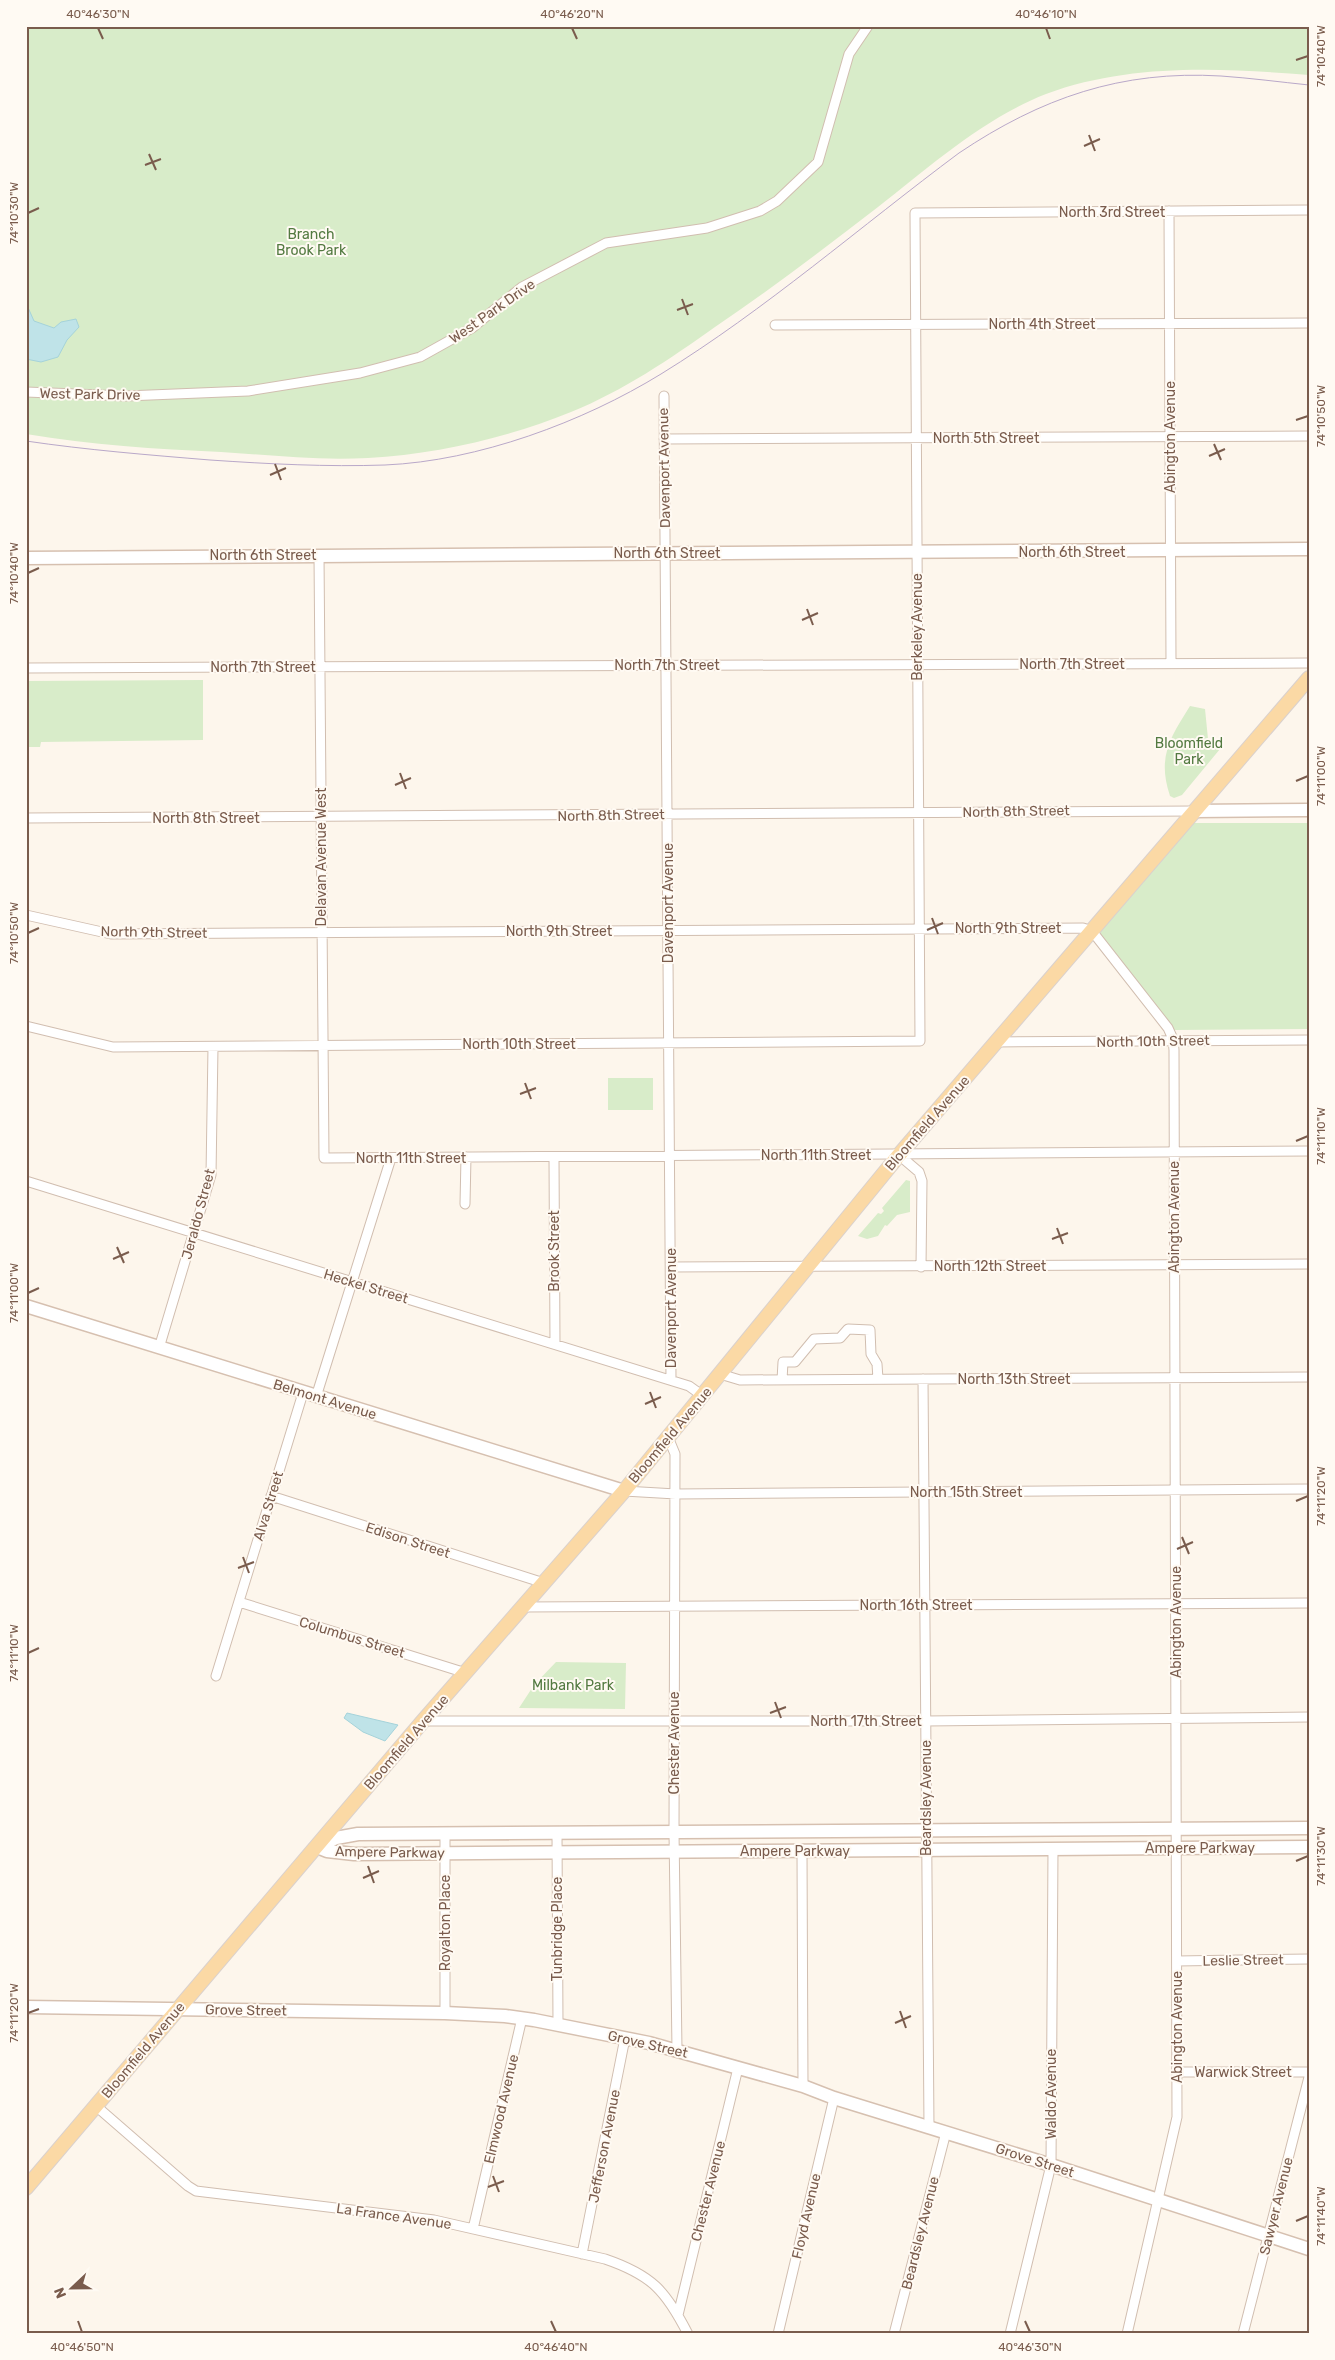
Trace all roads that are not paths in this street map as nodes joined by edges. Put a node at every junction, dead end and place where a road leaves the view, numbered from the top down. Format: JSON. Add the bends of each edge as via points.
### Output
{"nodes":[{"id":1,"x":868,"y":26,"type":"edge"},
{"id":2,"x":1309,"y":210,"type":"edge"},
{"id":3,"x":1169,"y":211,"type":"junction"},
{"id":4,"x":915,"y":213,"type":"joint"},
{"id":5,"x":1169,"y":323,"type":"junction"},
{"id":6,"x":1309,"y":323,"type":"edge"},
{"id":7,"x":916,"y":324,"type":"junction"},
{"id":8,"x":775,"y":325,"type":"dead end"},
{"id":9,"x":26,"y":392,"type":"edge"},
{"id":10,"x":664,"y":396,"type":"dead end"},
{"id":11,"x":1309,"y":436,"type":"edge"},
{"id":12,"x":1170,"y":437,"type":"junction"},
{"id":13,"x":916,"y":438,"type":"junction"},
{"id":14,"x":664,"y":439,"type":"junction"},
{"id":15,"x":1309,"y":550,"type":"edge"},
{"id":16,"x":1170,"y":551,"type":"junction"},
{"id":17,"x":917,"y":552,"type":"junction"},
{"id":18,"x":665,"y":553,"type":"junction"},
{"id":19,"x":319,"y":555,"type":"junction"},
{"id":20,"x":26,"y":558,"type":"edge"},
{"id":21,"x":1309,"y":663,"type":"edge"},
{"id":22,"x":918,"y":664,"type":"junction"},
{"id":23,"x":1171,"y":664,"type":"junction"},
{"id":24,"x":666,"y":665,"type":"junction"},
{"id":25,"x":320,"y":667,"type":"junction"},
{"id":26,"x":26,"y":668,"type":"edge"},
{"id":27,"x":1309,"y":678,"type":"edge"},
{"id":28,"x":1195,"y":810,"type":"junction"},
{"id":29,"x":1309,"y":810,"type":"edge"},
{"id":30,"x":918,"y":812,"type":"junction"},
{"id":31,"x":667,"y":814,"type":"junction"},
{"id":32,"x":26,"y":818,"type":"edge"},
{"id":33,"x":321,"y":818,"type":"junction"},
{"id":34,"x":26,"y":915,"type":"edge"},
{"id":35,"x":919,"y":928,"type":"junction"},
{"id":36,"x":668,"y":930,"type":"junction"},
{"id":37,"x":1092,"y":931,"type":"junction"},
{"id":38,"x":322,"y":932,"type":"junction"},
{"id":39,"x":26,"y":1026,"type":"edge"},
{"id":40,"x":1309,"y":1040,"type":"edge"},
{"id":41,"x":920,"y":1041,"type":"joint"},
{"id":42,"x":1174,"y":1041,"type":"junction"},
{"id":43,"x":996,"y":1042,"type":"junction"},
{"id":44,"x":669,"y":1044,"type":"junction"},
{"id":45,"x":323,"y":1045,"type":"junction"},
{"id":46,"x":213,"y":1047,"type":"junction"},
{"id":47,"x":1309,"y":1151,"type":"edge"},
{"id":48,"x":1174,"y":1152,"type":"junction"},
{"id":49,"x":899,"y":1155,"type":"junction"},
{"id":50,"x":670,"y":1156,"type":"junction"},
{"id":51,"x":554,"y":1157,"type":"junction"},
{"id":52,"x":324,"y":1158,"type":"joint"},
{"id":53,"x":391,"y":1158,"type":"junction"},
{"id":54,"x":466,"y":1158,"type":"junction"},
{"id":55,"x":26,"y":1181,"type":"edge"},
{"id":56,"x":466,"y":1204,"type":"dead end"},
{"id":57,"x":194,"y":1233,"type":"junction"},
{"id":58,"x":1309,"y":1264,"type":"edge"},
{"id":59,"x":1175,"y":1265,"type":"junction"},
{"id":60,"x":921,"y":1266,"type":"junction"},
{"id":61,"x":671,"y":1267,"type":"junction"},
{"id":62,"x":805,"y":1267,"type":"junction"},
{"id":63,"x":352,"y":1282,"type":"junction"},
{"id":64,"x":26,"y":1306,"type":"edge"},
{"id":65,"x":555,"y":1344,"type":"junction"},
{"id":66,"x":159,"y":1348,"type":"junction"},
{"id":67,"x":720,"y":1374,"type":"junction"},
{"id":68,"x":1309,"y":1377,"type":"edge"},
{"id":69,"x":1175,"y":1378,"type":"junction"},
{"id":70,"x":878,"y":1379,"type":"junction"},
{"id":71,"x":923,"y":1379,"type":"junction"},
{"id":72,"x":671,"y":1380,"type":"junction"},
{"id":73,"x":782,"y":1380,"type":"junction"},
{"id":74,"x":303,"y":1392,"type":"junction"},
{"id":75,"x":703,"y":1396,"type":"junction"},
{"id":76,"x":316,"y":1397,"type":"junction"},
{"id":77,"x":668,"y":1437,"type":"junction"},
{"id":78,"x":1309,"y":1489,"type":"edge"},
{"id":79,"x":1175,"y":1490,"type":"junction"},
{"id":80,"x":624,"y":1492,"type":"junction"},
{"id":81,"x":924,"y":1492,"type":"junction"},
{"id":82,"x":676,"y":1494,"type":"junction"},
{"id":83,"x":271,"y":1496,"type":"junction"},
{"id":84,"x":544,"y":1583,"type":"junction"},
{"id":85,"x":239,"y":1602,"type":"junction"},
{"id":86,"x":1309,"y":1603,"type":"edge"},
{"id":87,"x":1176,"y":1604,"type":"junction"},
{"id":88,"x":925,"y":1605,"type":"junction"},
{"id":89,"x":674,"y":1606,"type":"junction"},
{"id":90,"x":523,"y":1607,"type":"junction"},
{"id":91,"x":466,"y":1673,"type":"junction"},
{"id":92,"x":216,"y":1676,"type":"dead end"},
{"id":93,"x":1309,"y":1717,"type":"edge"},
{"id":94,"x":1176,"y":1719,"type":"junction"},
{"id":95,"x":674,"y":1720,"type":"junction"},
{"id":96,"x":423,"y":1721,"type":"junction"},
{"id":97,"x":926,"y":1721,"type":"junction"},
{"id":98,"x":1309,"y":1828,"type":"edge"},
{"id":99,"x":1176,"y":1829,"type":"junction"},
{"id":100,"x":927,"y":1830,"type":"junction"},
{"id":101,"x":557,"y":1832,"type":"junction"},
{"id":102,"x":674,"y":1832,"type":"junction"},
{"id":103,"x":445,"y":1833,"type":"junction"},
{"id":104,"x":317,"y":1846,"type":"junction"},
{"id":105,"x":1309,"y":1847,"type":"edge"},
{"id":106,"x":1176,"y":1848,"type":"junction"},
{"id":107,"x":1053,"y":1849,"type":"junction"},
{"id":108,"x":927,"y":1850,"type":"junction"},
{"id":109,"x":802,"y":1851,"type":"junction"},
{"id":110,"x":557,"y":1852,"type":"junction"},
{"id":111,"x":674,"y":1852,"type":"junction"},
{"id":112,"x":445,"y":1853,"type":"junction"},
{"id":113,"x":1309,"y":1959,"type":"edge"},
{"id":114,"x":1177,"y":1960,"type":"junction"},
{"id":115,"x":26,"y":2007,"type":"edge"},
{"id":116,"x":178,"y":2009,"type":"junction"},
{"id":117,"x":445,"y":2012,"type":"junction"},
{"id":118,"x":522,"y":2018,"type":"junction"},
{"id":119,"x":558,"y":2025,"type":"junction"},
{"id":120,"x":625,"y":2038,"type":"junction"},
{"id":121,"x":677,"y":2050,"type":"junction"},
{"id":122,"x":738,"y":2068,"type":"junction"},
{"id":123,"x":1177,"y":2072,"type":"junction"},
{"id":124,"x":1309,"y":2072,"type":"edge"},
{"id":125,"x":1309,"y":2077,"type":"edge"},
{"id":126,"x":804,"y":2086,"type":"junction"},
{"id":127,"x":834,"y":2098,"type":"junction"},
{"id":128,"x":96,"y":2106,"type":"junction"},
{"id":129,"x":929,"y":2127,"type":"junction"},
{"id":130,"x":946,"y":2132,"type":"junction"},
{"id":131,"x":1051,"y":2165,"type":"junction"},
{"id":132,"x":26,"y":2188,"type":"edge"},
{"id":133,"x":1157,"y":2199,"type":"junction"},
{"id":134,"x":473,"y":2229,"type":"junction"},
{"id":135,"x":1268,"y":2236,"type":"junction"},
{"id":136,"x":1309,"y":2249,"type":"edge"},
{"id":137,"x":582,"y":2254,"type":"junction"},
{"id":138,"x":678,"y":2315,"type":"junction"},
{"id":139,"x":688,"y":2334,"type":"edge"},
{"id":140,"x":778,"y":2334,"type":"edge"},
{"id":141,"x":894,"y":2334,"type":"edge"},
{"id":142,"x":1010,"y":2334,"type":"edge"},
{"id":143,"x":1127,"y":2334,"type":"edge"},
{"id":144,"x":1243,"y":2334,"type":"edge"}],
"edges":[{"from":1,"to":9,"type":"street","name":"West Park Drive","via":[[849,54],[818,162],[777,201],[760,211],[707,228],[606,243],[522,287],[472,328],[420,357],[360,373],[248,391],[126,396]]},
{"from":2,"to":3,"type":"street","name":"North 3rd Street"},
{"from":3,"to":4,"type":"street","name":"North 3rd Street"},
{"from":3,"to":5,"type":"street","name":"Abington Avenue"},
{"from":4,"to":7,"type":"street","name":"Berkeley Avenue"},
{"from":5,"to":6,"type":"street","name":"North 4th Street"},
{"from":5,"to":7,"type":"street","name":"North 4th Street"},
{"from":5,"to":12,"type":"street","name":"Abington Avenue"},
{"from":7,"to":8,"type":"street","name":"North 4th Street"},
{"from":7,"to":13,"type":"street","name":"Berkeley Avenue"},
{"from":10,"to":14,"type":"street","name":"Davenport Avenue"},
{"from":11,"to":12,"type":"street","name":"North 5th Street"},
{"from":12,"to":13,"type":"street","name":"North 5th Street"},
{"from":12,"to":16,"type":"street","name":"Abington Avenue"},
{"from":13,"to":14,"type":"street","name":"North 5th Street"},
{"from":13,"to":17,"type":"street","name":"Berkeley Avenue"},
{"from":14,"to":18,"type":"street","name":"Davenport Avenue"},
{"from":15,"to":16,"type":"street","name":"North 6th Street"},
{"from":16,"to":17,"type":"street","name":"North 6th Street"},
{"from":16,"to":23,"type":"street","name":"Abington Avenue"},
{"from":17,"to":18,"type":"street","name":"North 6th Street"},
{"from":17,"to":22,"type":"street","name":"Berkeley Avenue"},
{"from":18,"to":19,"type":"street","name":"North 6th Street"},
{"from":18,"to":24,"type":"street","name":"Davenport Avenue"},
{"from":19,"to":20,"type":"street","name":"North 6th Street"},
{"from":19,"to":25,"type":"street","name":"Delavan Avenue West"},
{"from":21,"to":23,"type":"street","name":"North 7th Street"},
{"from":22,"to":23,"type":"street","name":"North 7th Street"},
{"from":22,"to":24,"type":"street","name":"North 7th Street"},
{"from":22,"to":30,"type":"street","name":"Berkeley Avenue"},
{"from":24,"to":25,"type":"street","name":"North 7th Street"},
{"from":24,"to":31,"type":"street","name":"Davenport Avenue"},
{"from":25,"to":26,"type":"street","name":"North 7th Street"},
{"from":25,"to":33,"type":"street","name":"Delavan Avenue West"},
{"from":27,"to":28,"type":"main road","name":"Bloomfield Avenue"},
{"from":28,"to":29,"type":"street"},
{"from":28,"to":30,"type":"street","name":"North 8th Street"},
{"from":28,"to":37,"type":"main road","name":"Bloomfield Avenue"},
{"from":30,"to":31,"type":"street","name":"North 8th Street"},
{"from":30,"to":35,"type":"street","name":"Berkeley Avenue"},
{"from":31,"to":33,"type":"street","name":"North 8th Street"},
{"from":31,"to":36,"type":"street","name":"Davenport Avenue"},
{"from":32,"to":33,"type":"street","name":"North 8th Street"},
{"from":33,"to":38,"type":"street","name":"Delavan Avenue West"},
{"from":34,"to":38,"type":"street","name":"North 9th Street","via":[[106,934]]},
{"from":35,"to":36,"type":"street","name":"North 9th Street"},
{"from":35,"to":37,"type":"street","name":"North 9th Street","via":[[1077,927]]},
{"from":35,"to":41,"type":"street","name":"Berkeley Avenue"},
{"from":36,"to":38,"type":"street","name":"North 9th Street"},
{"from":36,"to":44,"type":"street","name":"Davenport Avenue"},
{"from":37,"to":42,"type":"street","via":[[1170,1031]]},
{"from":37,"to":43,"type":"main road","name":"Bloomfield Avenue"},
{"from":38,"to":45,"type":"street","name":"Delavan Avenue West"},
{"from":39,"to":46,"type":"street","name":"North 10th Street","via":[[103,1046]]},
{"from":40,"to":42,"type":"street","name":"North 10th Street"},
{"from":41,"to":44,"type":"street","name":"North 10th Street"},
{"from":42,"to":43,"type":"street","name":"North 10th Street"},
{"from":42,"to":48,"type":"street","name":"Abington Avenue"},
{"from":43,"to":49,"type":"main road","name":"Bloomfield Avenue"},
{"from":44,"to":45,"type":"street","name":"North 10th Street"},
{"from":44,"to":50,"type":"street","name":"Davenport Avenue"},
{"from":45,"to":46,"type":"street","name":"North 10th Street"},
{"from":45,"to":52,"type":"street","name":"Delavan Avenue West"},
{"from":46,"to":57,"type":"street","name":"Jeraldo Street","via":[[212,1170]]},
{"from":47,"to":48,"type":"street","name":"North 11th Street"},
{"from":48,"to":49,"type":"street","name":"North 11th Street"},
{"from":48,"to":59,"type":"street","name":"Abington Avenue"},
{"from":49,"to":50,"type":"street","name":"North 11th Street"},
{"from":49,"to":60,"type":"street","via":[[919,1172],[922,1181]]},
{"from":49,"to":62,"type":"main road","name":"Bloomfield Avenue"},
{"from":50,"to":51,"type":"street","name":"North 11th Street"},
{"from":50,"to":61,"type":"street","name":"Davenport Avenue"},
{"from":51,"to":54,"type":"street","name":"North 11th Street"},
{"from":51,"to":65,"type":"street","name":"Brook Street"},
{"from":52,"to":53,"type":"street","name":"North 11th Street"},
{"from":53,"to":54,"type":"street","name":"North 11th Street"},
{"from":53,"to":63,"type":"street"},
{"from":54,"to":56,"type":"street"},
{"from":55,"to":57,"type":"street","name":"Heckel Street"},
{"from":57,"to":63,"type":"street","name":"Heckel Street"},
{"from":57,"to":66,"type":"street","name":"Jeraldo Street"},
{"from":58,"to":59,"type":"street","name":"North 12th Street"},
{"from":59,"to":60,"type":"street","name":"North 12th Street"},
{"from":59,"to":69,"type":"street","name":"Abington Avenue"},
{"from":60,"to":62,"type":"street","name":"North 12th Street"},
{"from":61,"to":62,"type":"street","name":"North 12th Street"},
{"from":61,"to":72,"type":"street","name":"Davenport Avenue"},
{"from":62,"to":67,"type":"main road","name":"Bloomfield Avenue"},
{"from":63,"to":65,"type":"street","name":"Heckel Street"},
{"from":63,"to":76,"type":"street"},
{"from":64,"to":66,"type":"street","name":"Belmont Avenue"},
{"from":65,"to":72,"type":"street","name":"Heckel Street"},
{"from":66,"to":74,"type":"street","name":"Belmont Avenue"},
{"from":67,"to":73,"type":"street","name":"North 13th Street","via":[[740,1380]]},
{"from":67,"to":75,"type":"main road","name":"Bloomfield Avenue"},
{"from":68,"to":69,"type":"street","name":"North 13th Street"},
{"from":69,"to":71,"type":"street","name":"North 13th Street"},
{"from":69,"to":79,"type":"street","name":"Abington Avenue"},
{"from":70,"to":71,"type":"street","name":"North 13th Street"},
{"from":70,"to":73,"type":"street","name":"North 13th Street"},
{"from":70,"to":73,"type":"street","via":[[877,1364],[871,1354],[870,1330],[848,1329],[840,1338],[814,1339],[795,1362],[783,1362]]},
{"from":71,"to":81,"type":"street","name":"Beardsley Avenue"},
{"from":72,"to":75,"type":"street","name":"Heckel Street","via":[[689,1386]]},
{"from":74,"to":76,"type":"street","name":"Belmont Avenue"},
{"from":74,"to":83,"type":"street","name":"Alva Street"},
{"from":75,"to":77,"type":"main road","name":"Bloomfield Avenue"},
{"from":76,"to":80,"type":"street","name":"Belmont Avenue"},
{"from":77,"to":80,"type":"main road","name":"Bloomfield Avenue"},
{"from":77,"to":82,"type":"street","name":"Chester Avenue","via":[[675,1454]]},
{"from":78,"to":79,"type":"street","name":"North 15th Street"},
{"from":79,"to":81,"type":"street","name":"North 15th Street"},
{"from":79,"to":87,"type":"street","name":"Abington Avenue"},
{"from":80,"to":82,"type":"street","name":"North 15th Street"},
{"from":80,"to":84,"type":"main road","name":"Bloomfield Avenue"},
{"from":81,"to":82,"type":"street","name":"North 15th Street"},
{"from":81,"to":88,"type":"street","name":"Beardsley Avenue"},
{"from":82,"to":89,"type":"street","name":"Chester Avenue"},
{"from":83,"to":84,"type":"street","name":"Edison Street"},
{"from":83,"to":85,"type":"street","name":"Alva Street"},
{"from":84,"to":90,"type":"main road","name":"Bloomfield Avenue"},
{"from":85,"to":91,"type":"street","name":"Columbus Street"},
{"from":85,"to":92,"type":"street","name":"Alva Street"},
{"from":86,"to":87,"type":"street","name":"North 16th Street"},
{"from":87,"to":88,"type":"street","name":"North 16th Street"},
{"from":87,"to":94,"type":"street","name":"Abington Avenue"},
{"from":88,"to":89,"type":"street","name":"North 16th Street"},
{"from":88,"to":97,"type":"street","name":"Beardsley Avenue"},
{"from":89,"to":90,"type":"street","name":"North 16th Street"},
{"from":89,"to":95,"type":"street","name":"Chester Avenue"},
{"from":90,"to":91,"type":"main road","name":"Bloomfield Avenue"},
{"from":91,"to":96,"type":"main road","name":"Bloomfield Avenue"},
{"from":93,"to":94,"type":"street","name":"North 17th Street"},
{"from":94,"to":97,"type":"street","name":"North 17th Street"},
{"from":94,"to":99,"type":"street","name":"Abington Avenue"},
{"from":95,"to":96,"type":"street","name":"North 17th Street"},
{"from":95,"to":97,"type":"street","name":"North 17th Street"},
{"from":95,"to":102,"type":"street","name":"Chester Avenue"},
{"from":96,"to":104,"type":"main road","name":"Bloomfield Avenue"},
{"from":97,"to":100,"type":"street","name":"Beardsley Avenue"},
{"from":98,"to":99,"type":"street","name":"Ampere Parkway"},
{"from":99,"to":100,"type":"street","name":"Ampere Parkway"},
{"from":99,"to":106,"type":"street","name":"Abington Avenue"},
{"from":100,"to":102,"type":"street","name":"Ampere Parkway"},
{"from":100,"to":108,"type":"street","name":"Beardsley Avenue"},
{"from":101,"to":102,"type":"street","name":"Ampere Parkway"},
{"from":101,"to":103,"type":"street","name":"Ampere Parkway"},
{"from":101,"to":110,"type":"street","name":"Tunbridge Place"},
{"from":102,"to":111,"type":"street","name":"Chester Avenue"},
{"from":103,"to":104,"type":"street","name":"Ampere Parkway","via":[[358,1834]]},
{"from":103,"to":112,"type":"street","name":"Royalton Place"},
{"from":104,"to":112,"type":"street","name":"Ampere Parkway","via":[[354,1854]]},
{"from":104,"to":116,"type":"main road","name":"Bloomfield Avenue"},
{"from":105,"to":106,"type":"street","name":"Ampere Parkway"},
{"from":106,"to":107,"type":"street","name":"Ampere Parkway"},
{"from":106,"to":114,"type":"street","name":"Abington Avenue"},
{"from":107,"to":108,"type":"street","name":"Ampere Parkway"},
{"from":107,"to":131,"type":"street","name":"Waldo Avenue"},
{"from":108,"to":109,"type":"street","name":"Ampere Parkway"},
{"from":108,"to":129,"type":"street","name":"Beardsley Avenue"},
{"from":109,"to":111,"type":"street","name":"Ampere Parkway"},
{"from":109,"to":126,"type":"street"},
{"from":110,"to":111,"type":"street","name":"Ampere Parkway"},
{"from":110,"to":112,"type":"street","name":"Ampere Parkway"},
{"from":110,"to":119,"type":"street","name":"Tunbridge Place"},
{"from":111,"to":121,"type":"street","name":"Chester Avenue"},
{"from":112,"to":117,"type":"street","name":"Royalton Place"},
{"from":113,"to":114,"type":"street","name":"Leslie Street"},
{"from":114,"to":123,"type":"street","name":"Abington Avenue"},
{"from":115,"to":116,"type":"street","name":"Grove Street"},
{"from":116,"to":117,"type":"street","name":"Grove Street"},
{"from":116,"to":128,"type":"main road","name":"Bloomfield Avenue"},
{"from":117,"to":118,"type":"street","name":"Grove Street"},
{"from":118,"to":119,"type":"street","name":"Grove Street"},
{"from":118,"to":134,"type":"street","name":"Elmwood Avenue"},
{"from":119,"to":120,"type":"street","name":"Grove Street"},
{"from":120,"to":121,"type":"street","name":"Grove Street"},
{"from":120,"to":137,"type":"street","name":"Jefferson Avenue"},
{"from":121,"to":122,"type":"street","name":"Grove Street"},
{"from":122,"to":126,"type":"street","name":"Grove Street"},
{"from":122,"to":138,"type":"street","name":"Chester Avenue"},
{"from":123,"to":124,"type":"street","name":"Warwick Street"},
{"from":123,"to":133,"type":"street","name":"Abington Avenue","via":[[1177,2117]]},
{"from":125,"to":135,"type":"street","name":"Sawyer Avenue"},
{"from":126,"to":127,"type":"street","name":"Grove Street"},
{"from":127,"to":129,"type":"street","name":"Grove Street"},
{"from":127,"to":140,"type":"street","name":"Floyd Avenue"},
{"from":128,"to":132,"type":"main road","name":"Bloomfield Avenue"},
{"from":128,"to":134,"type":"street","name":"La France Avenue","via":[[196,2191],[409,2216]]},
{"from":129,"to":130,"type":"street","name":"Grove Street"},
{"from":130,"to":131,"type":"street","name":"Grove Street"},
{"from":130,"to":141,"type":"street","name":"Beardsley Avenue"},
{"from":131,"to":133,"type":"street","name":"Grove Street"},
{"from":131,"to":142,"type":"street","name":"Waldo Avenue"},
{"from":133,"to":135,"type":"street","name":"Grove Street"},
{"from":133,"to":143,"type":"street","name":"Abington Avenue"},
{"from":134,"to":137,"type":"street","name":"La France Avenue"},
{"from":135,"to":136,"type":"street","name":"Grove Street"},
{"from":135,"to":144,"type":"street","name":"Sawyer Avenue"},
{"from":137,"to":138,"type":"street","name":"La France Avenue","via":[[629,2267],[660,2289]]},
{"from":138,"to":139,"type":"street","name":"La France Avenue"}]}
